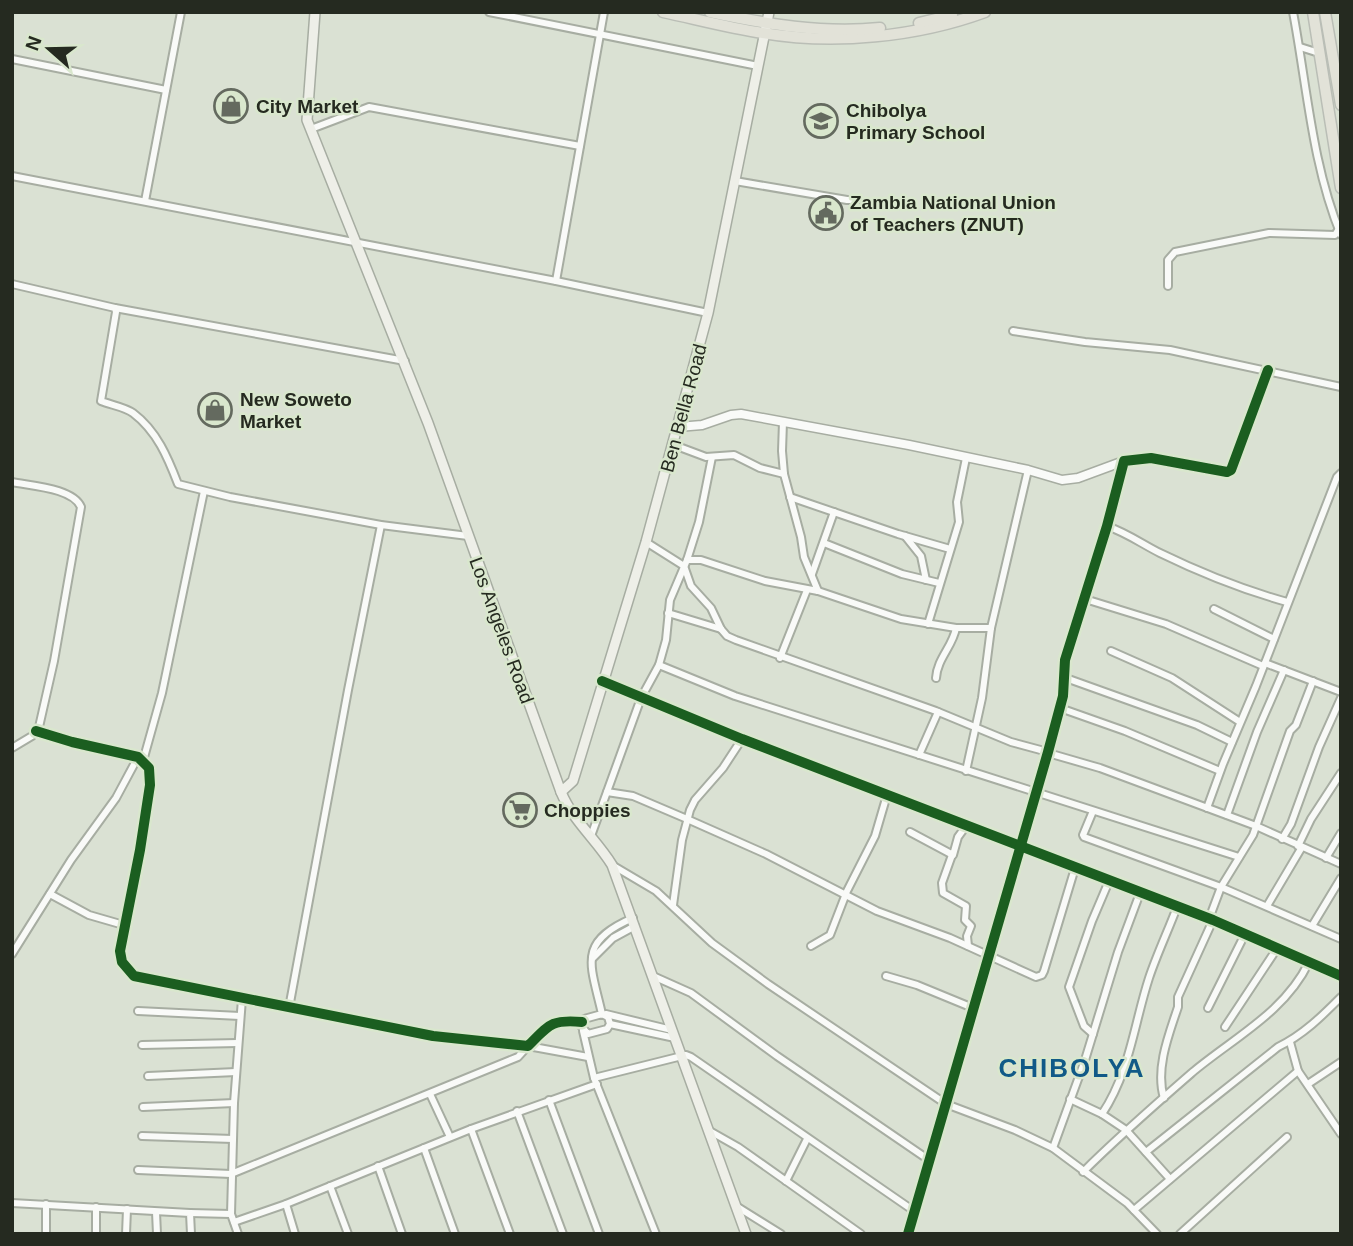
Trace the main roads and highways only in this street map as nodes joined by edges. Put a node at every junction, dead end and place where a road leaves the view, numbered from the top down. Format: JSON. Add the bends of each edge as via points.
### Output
{"nodes":[{"id":1,"x":315,"y":12,"type":"edge"},
{"id":2,"x":663,"y":12,"type":"edge"},
{"id":3,"x":710,"y":12,"type":"edge"},
{"id":4,"x":769,"y":12,"type":"edge"},
{"id":5,"x":961,"y":12,"type":"edge"},
{"id":6,"x":985,"y":12,"type":"edge"},
{"id":7,"x":1313,"y":12,"type":"edge"},
{"id":8,"x":1325,"y":12,"type":"edge"},
{"id":9,"x":765,"y":29,"type":"junction"},
{"id":10,"x":1341,"y":105,"type":"edge"},
{"id":11,"x":1341,"y":188,"type":"edge"},
{"id":12,"x":561,"y":792,"type":"junction"},
{"id":13,"x":746,"y":1234,"type":"edge"}],
"edges":[{"from":1,"to":12,"type":"main road","name":"Los Angeles Road","via":[[307,117],[405,361]]},
{"from":2,"to":9,"type":"main road"},
{"from":3,"to":9,"type":"main road"},
{"from":4,"to":9,"type":"main road","name":"Ben Bella Road"},
{"from":5,"to":9,"type":"main road","via":[[862,30]]},
{"from":6,"to":9,"type":"main road","via":[[864,37],[830,38]]},
{"from":7,"to":11,"type":"main road"},
{"from":8,"to":10,"type":"main road"},
{"from":9,"to":12,"type":"main road","name":"Ben Bella Road","via":[[708,313],[674,444],[573,781]]},
{"from":12,"to":13,"type":"main road","name":"Los Angeles Road","via":[[574,818],[612,865]]}]}
